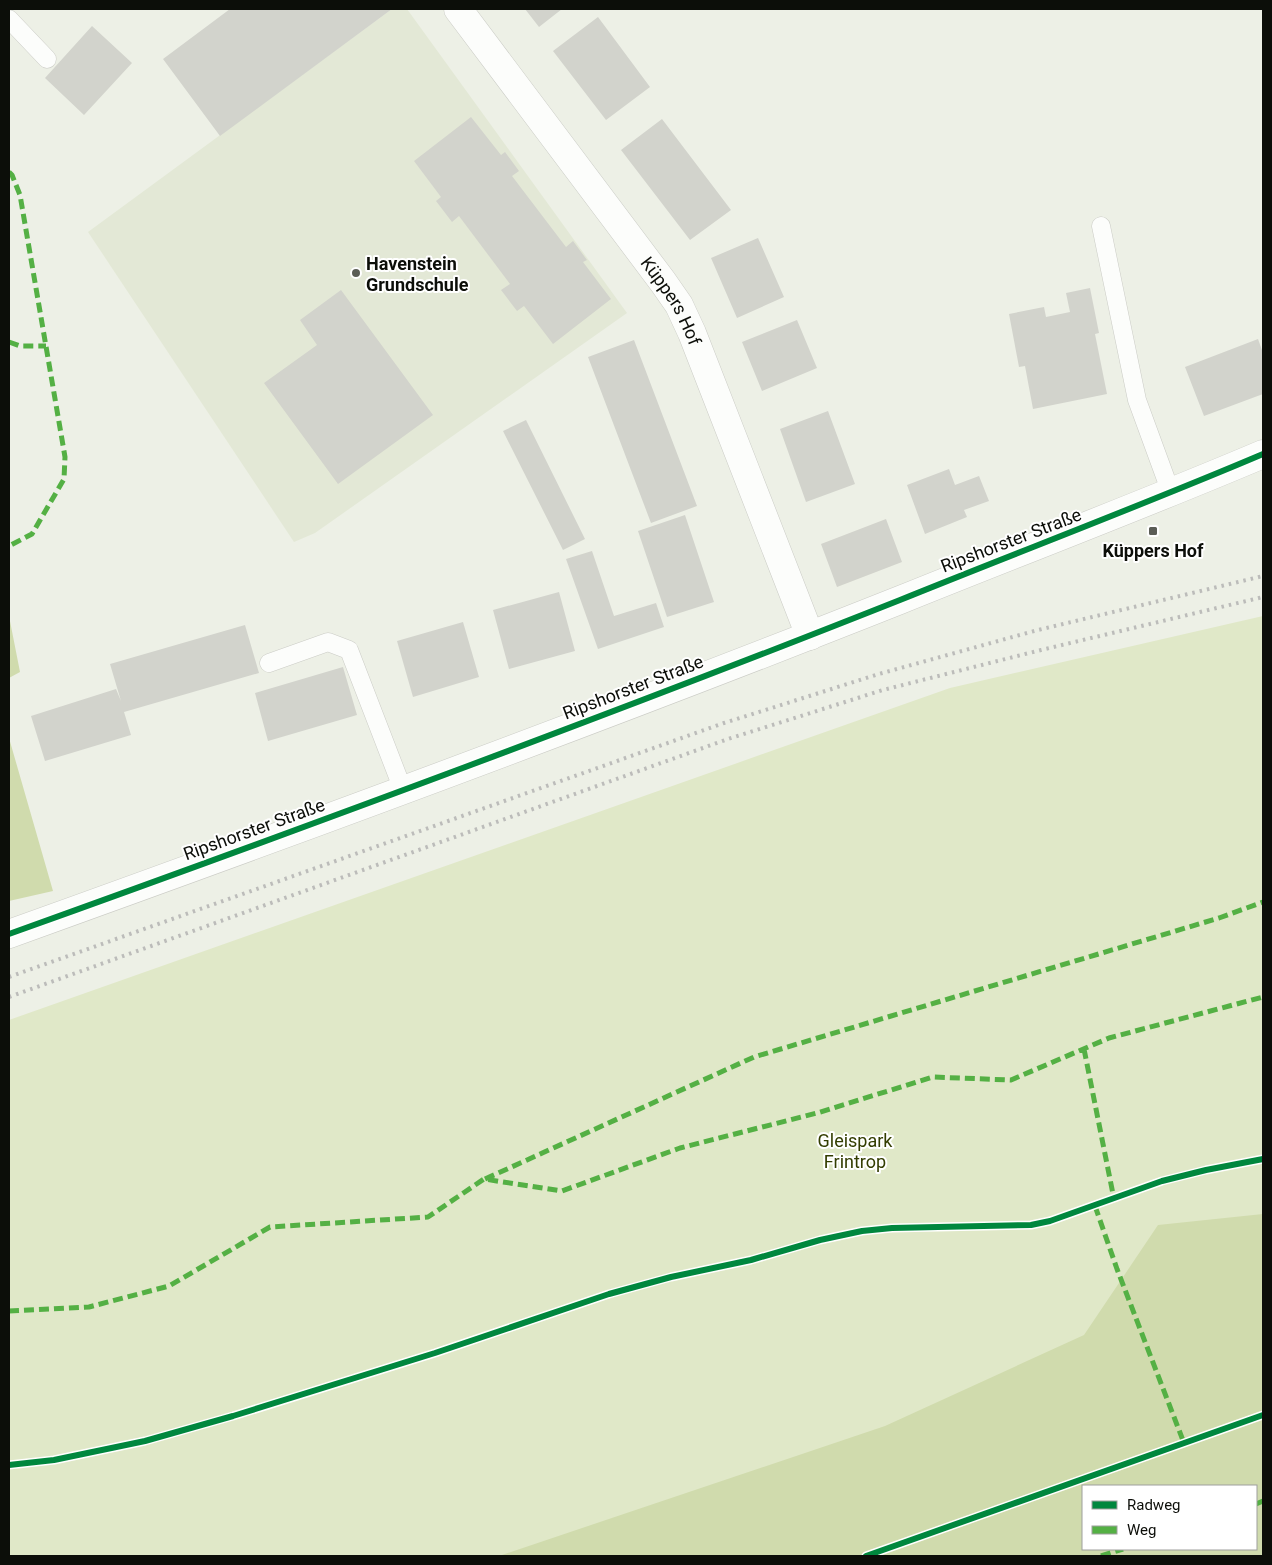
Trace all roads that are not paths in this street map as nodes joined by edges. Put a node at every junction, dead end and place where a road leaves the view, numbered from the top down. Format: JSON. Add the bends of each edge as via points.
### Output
{"nodes":[{"id":1,"x":458,"y":9,"type":"edge"},
{"id":2,"x":9,"y":19,"type":"edge"},
{"id":3,"x":47,"y":59,"type":"dead end"},
{"id":4,"x":1101,"y":226,"type":"dead end"},
{"id":5,"x":1263,"y":454,"type":"edge"},
{"id":6,"x":1171,"y":493,"type":"junction"},
{"id":7,"x":810,"y":636,"type":"junction"},
{"id":8,"x":269,"y":663,"type":"dead end"},
{"id":9,"x":403,"y":790,"type":"junction"},
{"id":10,"x":9,"y":934,"type":"edge"}],
"edges":[{"from":1,"to":7,"type":"street","name":"Küppers Hof","via":[[679,306]]},
{"from":2,"to":3,"type":"lane"},
{"from":4,"to":6,"type":"lane","via":[[1137,400]]},
{"from":5,"to":6,"type":"street","name":"Ripshorster Straße"},
{"from":6,"to":7,"type":"street","name":"Ripshorster Straße"},
{"from":7,"to":9,"type":"street","name":"Ripshorster Straße"},
{"from":8,"to":9,"type":"lane","via":[[328,642],[349,650]]},
{"from":9,"to":10,"type":"street","name":"Ripshorster Straße"}]}
